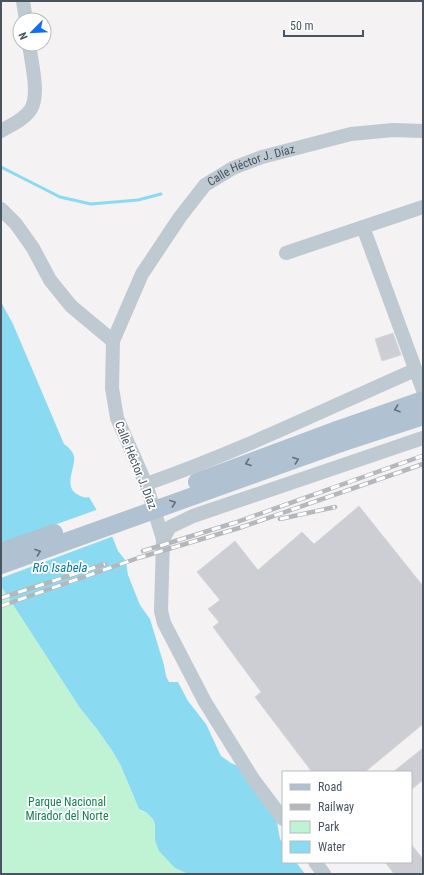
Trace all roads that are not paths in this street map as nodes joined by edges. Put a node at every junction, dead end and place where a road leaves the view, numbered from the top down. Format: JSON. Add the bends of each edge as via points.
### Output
{"nodes":[{"id":1,"x":24,"y":1,"type":"edge"},
{"id":2,"x":25,"y":12,"type":"edge"},
{"id":3,"x":30,"y":52,"type":"edge"},
{"id":4,"x":1,"y":131,"type":"edge"},
{"id":5,"x":423,"y":131,"type":"edge"},
{"id":6,"x":423,"y":207,"type":"edge"},
{"id":7,"x":1,"y":209,"type":"edge"},
{"id":8,"x":363,"y":227,"type":"junction"},
{"id":9,"x":286,"y":253,"type":"dead end"},
{"id":10,"x":113,"y":341,"type":"junction"},
{"id":11,"x":415,"y":370,"type":"junction"},
{"id":12,"x":423,"y":390,"type":"edge"},
{"id":13,"x":423,"y":400,"type":"edge"},
{"id":14,"x":419,"y":418,"type":"edge"},
{"id":15,"x":339,"y":437,"type":"junction"},
{"id":16,"x":423,"y":438,"type":"edge"},
{"id":17,"x":146,"y":484,"type":"junction"},
{"id":18,"x":163,"y":539,"type":"junction"},
{"id":19,"x":1,"y":552,"type":"edge"},
{"id":20,"x":1,"y":565,"type":"edge"},
{"id":21,"x":282,"y":818,"type":"edge"},
{"id":22,"x":316,"y":863,"type":"edge"},
{"id":23,"x":324,"y":874,"type":"edge"}],
"edges":[{"from":1,"to":2,"type":"street"},
{"from":3,"to":4,"type":"street","via":[[34,85],[31,109],[24,117]]},
{"from":5,"to":10,"type":"street","name":"Calle Héctor J. Díaz","via":[[393,130],[351,134],[262,157],[234,168],[205,185],[142,274]]},
{"from":6,"to":8,"type":"street"},
{"from":7,"to":10,"type":"street","via":[[16,224],[33,248],[50,280],[71,306]]},
{"from":8,"to":9,"type":"street"},
{"from":8,"to":11,"type":"street"},
{"from":10,"to":17,"type":"street","name":"Calle Héctor J. Díaz","via":[[112,388],[117,418]]},
{"from":11,"to":12,"type":"street"},
{"from":11,"to":17,"type":"street","via":[[248,445]]},
{"from":13,"to":15,"type":"main road","one_way":true},
{"from":14,"to":15,"type":"main road"},
{"from":15,"to":19,"type":"main road","one_way":true,"bridge":true,"via":[[160,495]]},
{"from":20,"to":15,"type":"main road","one_way":true,"bridge":true},
{"from":16,"to":18,"type":"street","via":[[193,516],[170,527]]},
{"from":17,"to":18,"type":"street","name":"Calle Héctor J. Díaz"},
{"from":18,"to":21,"type":"street","name":"Calle Héctor J. Díaz","via":[[161,611],[164,623],[205,702],[253,779]]},
{"from":22,"to":23,"type":"street"}]}
